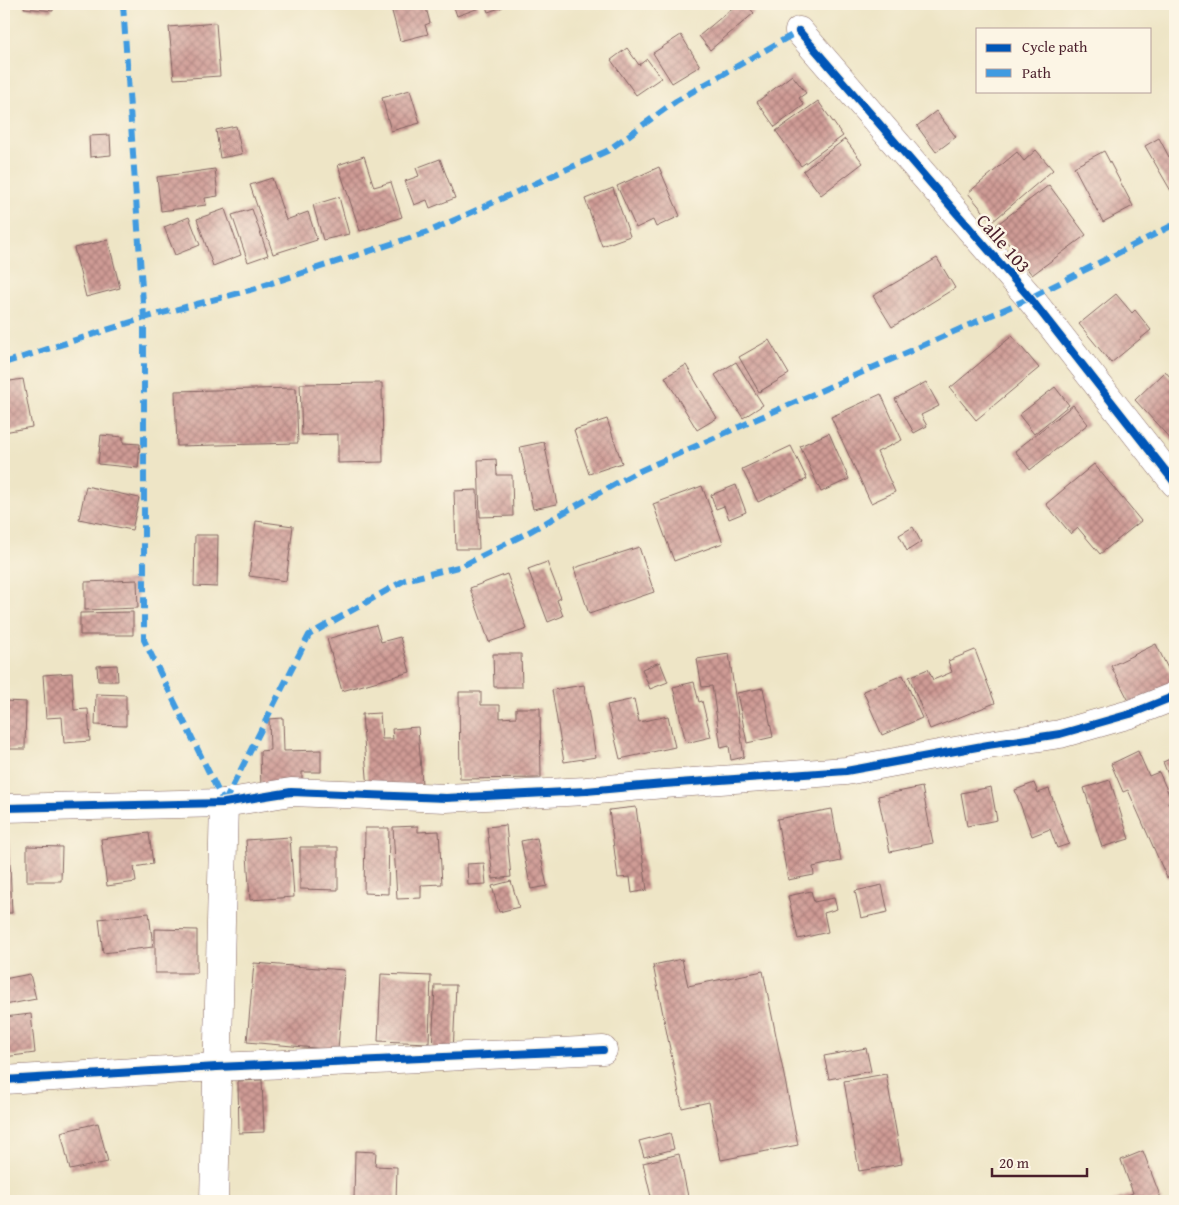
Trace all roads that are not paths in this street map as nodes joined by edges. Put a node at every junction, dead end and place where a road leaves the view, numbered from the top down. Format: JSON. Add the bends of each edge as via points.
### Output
{"nodes":[{"id":1,"x":799,"y":31,"type":"dead end"},
{"id":2,"x":1175,"y":483,"type":"edge"},
{"id":3,"x":1175,"y":696,"type":"edge"},
{"id":4,"x":224,"y":803,"type":"junction"},
{"id":5,"x":4,"y":808,"type":"edge"},
{"id":6,"x":603,"y":1050,"type":"dead end"},
{"id":7,"x":218,"y":1067,"type":"junction"},
{"id":8,"x":4,"y":1080,"type":"edge"},
{"id":9,"x":214,"y":1201,"type":"edge"}],
"edges":[{"from":1,"to":2,"type":"street","name":"Calle 103","via":[[1030,298]]},
{"from":3,"to":4,"type":"street","via":[[1130,714],[1060,734],[846,771],[446,798],[291,792]]},
{"from":4,"to":5,"type":"street"},
{"from":4,"to":7,"type":"street"},
{"from":6,"to":7,"type":"street"},
{"from":7,"to":8,"type":"street"},
{"from":7,"to":9,"type":"street"}]}
